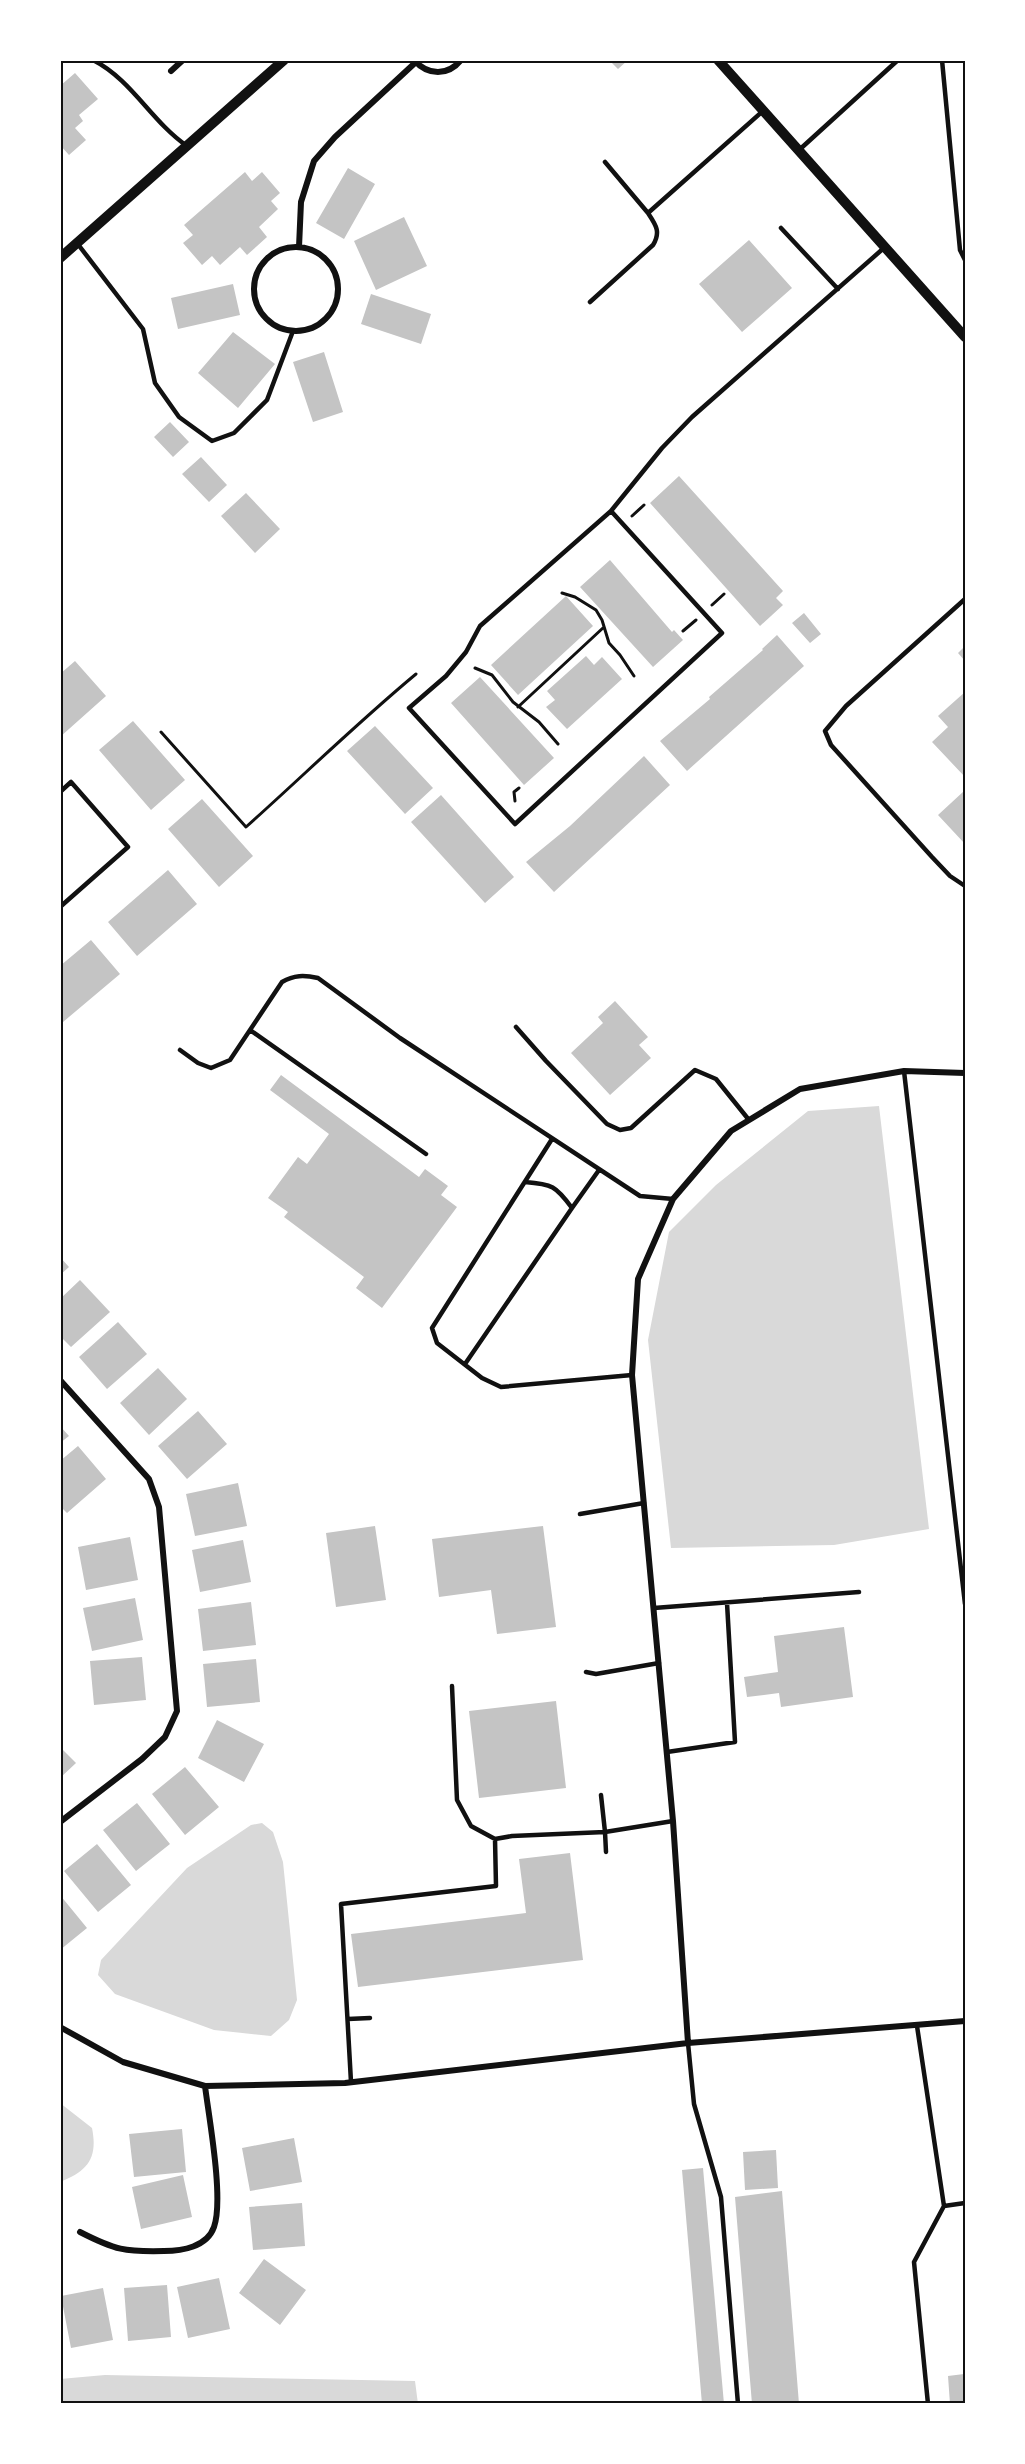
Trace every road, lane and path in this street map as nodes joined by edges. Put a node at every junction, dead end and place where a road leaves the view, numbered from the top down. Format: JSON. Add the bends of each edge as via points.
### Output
{"nodes":[{"id":1,"x":93,"y":60,"type":"edge"},
{"id":2,"x":183,"y":60,"type":"edge"},
{"id":3,"x":284,"y":60,"type":"edge"},
{"id":4,"x":461,"y":60,"type":"edge"},
{"id":5,"x":718,"y":60,"type":"edge"},
{"id":6,"x":898,"y":60,"type":"edge"},
{"id":7,"x":942,"y":60,"type":"edge"},
{"id":8,"x":415,"y":61,"type":"edge"},
{"id":9,"x":171,"y":71,"type":"dead end"},
{"id":10,"x":763,"y":111,"type":"junction"},
{"id":11,"x":187,"y":146,"type":"junction"},
{"id":12,"x":798,"y":151,"type":"junction"},
{"id":13,"x":605,"y":162,"type":"dead end"},
{"id":14,"x":648,"y":213,"type":"junction"},
{"id":15,"x":781,"y":228,"type":"dead end"},
{"id":16,"x":77,"y":243,"type":"junction"},
{"id":17,"x":299,"y":247,"type":"junction"},
{"id":18,"x":885,"y":248,"type":"junction"},
{"id":19,"x":60,"y":258,"type":"edge"},
{"id":20,"x":965,"y":260,"type":"edge"},
{"id":21,"x":838,"y":289,"type":"junction"},
{"id":22,"x":590,"y":302,"type":"dead end"},
{"id":23,"x":293,"y":331,"type":"junction"},
{"id":24,"x":965,"y":337,"type":"edge"},
{"id":25,"x":644,"y":505,"type":"dead end"},
{"id":26,"x":611,"y":511,"type":"junction"},
{"id":27,"x":631,"y":517,"type":"dead end"},
{"id":28,"x":562,"y":593,"type":"dead end"},
{"id":29,"x":724,"y":594,"type":"dead end"},
{"id":30,"x":965,"y":599,"type":"edge"},
{"id":31,"x":711,"y":606,"type":"dead end"},
{"id":32,"x":696,"y":620,"type":"dead end"},
{"id":33,"x":604,"y":627,"type":"junction"},
{"id":34,"x":683,"y":631,"type":"dead end"},
{"id":35,"x":476,"y":668,"type":"dead end"},
{"id":36,"x":416,"y":674,"type":"dead end"},
{"id":37,"x":634,"y":676,"type":"dead end"},
{"id":38,"x":518,"y":706,"type":"junction"},
{"id":39,"x":160,"y":732,"type":"dead end"},
{"id":40,"x":558,"y":744,"type":"dead end"},
{"id":41,"x":519,"y":788,"type":"dead end"},
{"id":42,"x":60,"y":792,"type":"edge"},
{"id":43,"x":514,"y":801,"type":"dead end"},
{"id":44,"x":965,"y":886,"type":"edge"},
{"id":45,"x":60,"y":907,"type":"edge"},
{"id":46,"x":516,"y":1027,"type":"dead end"},
{"id":47,"x":250,"y":1030,"type":"junction"},
{"id":48,"x":180,"y":1050,"type":"dead end"},
{"id":49,"x":904,"y":1071,"type":"junction"},
{"id":50,"x":965,"y":1073,"type":"edge"},
{"id":51,"x":749,"y":1120,"type":"junction"},
{"id":52,"x":552,"y":1139,"type":"junction"},
{"id":53,"x":426,"y":1154,"type":"dead end"},
{"id":54,"x":599,"y":1170,"type":"junction"},
{"id":55,"x":525,"y":1182,"type":"junction"},
{"id":56,"x":673,"y":1200,"type":"junction"},
{"id":57,"x":572,"y":1208,"type":"junction"},
{"id":58,"x":465,"y":1364,"type":"junction"},
{"id":59,"x":632,"y":1375,"type":"junction"},
{"id":60,"x":60,"y":1380,"type":"edge"},
{"id":61,"x":644,"y":1503,"type":"junction"},
{"id":62,"x":580,"y":1514,"type":"dead end"},
{"id":63,"x":859,"y":1592,"type":"dead end"},
{"id":64,"x":726,"y":1603,"type":"junction"},
{"id":65,"x":965,"y":1604,"type":"edge"},
{"id":66,"x":654,"y":1608,"type":"junction"},
{"id":67,"x":659,"y":1663,"type":"junction"},
{"id":68,"x":586,"y":1672,"type":"dead end"},
{"id":69,"x":452,"y":1686,"type":"dead end"},
{"id":70,"x":667,"y":1752,"type":"junction"},
{"id":71,"x":601,"y":1796,"type":"dead end"},
{"id":72,"x":674,"y":1821,"type":"junction"},
{"id":73,"x":60,"y":1822,"type":"edge"},
{"id":74,"x":605,"y":1832,"type":"junction"},
{"id":75,"x":495,"y":1839,"type":"junction"},
{"id":76,"x":606,"y":1852,"type":"dead end"},
{"id":77,"x":370,"y":2018,"type":"dead end"},
{"id":78,"x":348,"y":2019,"type":"junction"},
{"id":79,"x":965,"y":2021,"type":"edge"},
{"id":80,"x":917,"y":2026,"type":"junction"},
{"id":81,"x":60,"y":2027,"type":"edge"},
{"id":82,"x":688,"y":2043,"type":"junction"},
{"id":83,"x":351,"y":2082,"type":"junction"},
{"id":84,"x":205,"y":2086,"type":"junction"},
{"id":85,"x":965,"y":2203,"type":"edge"},
{"id":86,"x":944,"y":2206,"type":"junction"},
{"id":87,"x":80,"y":2232,"type":"dead end"},
{"id":88,"x":738,"y":2404,"type":"edge"},
{"id":89,"x":928,"y":2404,"type":"edge"}],
"edges":[{"from":1,"to":11,"type":"lane","via":[[120,77],[171,135]]},
{"from":2,"to":9,"type":"street"},
{"from":3,"to":11,"type":"street"},
{"from":4,"to":8,"type":"street","via":[[449,70],[437,73]]},
{"from":5,"to":10,"type":"street"},
{"from":6,"to":12,"type":"lane"},
{"from":7,"to":20,"type":"lane","via":[[960,250]]},
{"from":8,"to":17,"type":"street","via":[[314,161],[301,202]]},
{"from":10,"to":12,"type":"street"},
{"from":10,"to":14,"type":"lane"},
{"from":11,"to":16,"type":"street"},
{"from":12,"to":18,"type":"street"},
{"from":13,"to":14,"type":"lane"},
{"from":14,"to":22,"type":"lane","via":[[657,226],[658,237],[653,245]]},
{"from":15,"to":21,"type":"lane"},
{"from":16,"to":19,"type":"street"},
{"from":16,"to":23,"type":"lane","via":[[143,328],[154,383],[179,417],[212,441],[234,433],[267,400]]},
{"from":17,"to":23,"type":"street","via":[[286,248],[269,258],[257,273],[254,286],[260,312],[280,328]]},
{"from":17,"to":23,"type":"street","via":[[325,259],[334,271],[338,292],[331,313],[321,324]]},
{"from":18,"to":21,"type":"lane"},
{"from":18,"to":24,"type":"street"},
{"from":21,"to":26,"type":"lane","via":[[692,417]]},
{"from":25,"to":27,"type":"path"},
{"from":26,"to":26,"type":"lane","via":[[722,633],[515,824],[410,708],[446,676],[466,652],[480,626]]},
{"from":28,"to":33,"type":"path","via":[[591,606]]},
{"from":29,"to":31,"type":"path"},
{"from":30,"to":44,"type":"lane","via":[[846,706],[825,731],[831,745],[932,857]]},
{"from":32,"to":34,"type":"path"},
{"from":33,"to":37,"type":"path","via":[[609,644]]},
{"from":33,"to":38,"type":"path"},
{"from":35,"to":38,"type":"path","via":[[492,675]]},
{"from":36,"to":39,"type":"path","via":[[246,827]]},
{"from":38,"to":40,"type":"path"},
{"from":41,"to":43,"type":"path","via":[[514,792]]},
{"from":42,"to":45,"type":"lane","via":[[71,782],[128,847]]},
{"from":46,"to":51,"type":"lane","via":[[593,1111],[620,1130],[631,1128],[695,1070],[716,1079]]},
{"from":47,"to":48,"type":"lane","via":[[230,1060],[211,1068]]},
{"from":47,"to":52,"type":"lane","via":[[282,982],[304,975],[318,978]]},
{"from":47,"to":53,"type":"lane"},
{"from":49,"to":50,"type":"street"},
{"from":49,"to":51,"type":"street","via":[[800,1089]]},
{"from":49,"to":65,"type":"lane"},
{"from":51,"to":56,"type":"street","via":[[732,1131]]},
{"from":52,"to":54,"type":"lane"},
{"from":52,"to":55,"type":"lane"},
{"from":54,"to":56,"type":"lane","via":[[640,1196]]},
{"from":54,"to":57,"type":"lane"},
{"from":55,"to":57,"type":"lane","via":[[549,1184]]},
{"from":55,"to":58,"type":"lane","via":[[432,1328],[437,1343]]},
{"from":56,"to":59,"type":"street","via":[[638,1279]]},
{"from":57,"to":58,"type":"lane"},
{"from":58,"to":59,"type":"lane","via":[[501,1387]]},
{"from":59,"to":61,"type":"street"},
{"from":60,"to":73,"type":"street","via":[[148,1479],[159,1507],[177,1711],[165,1737]]},
{"from":61,"to":62,"type":"lane"},
{"from":61,"to":66,"type":"street"},
{"from":63,"to":64,"type":"lane"},
{"from":64,"to":66,"type":"lane"},
{"from":64,"to":70,"type":"lane","via":[[735,1743]]},
{"from":66,"to":67,"type":"street"},
{"from":67,"to":68,"type":"lane","via":[[596,1674]]},
{"from":67,"to":70,"type":"street"},
{"from":69,"to":75,"type":"lane","via":[[457,1800],[471,1826]]},
{"from":70,"to":72,"type":"street"},
{"from":71,"to":74,"type":"lane"},
{"from":72,"to":74,"type":"lane"},
{"from":72,"to":82,"type":"street"},
{"from":74,"to":75,"type":"lane"},
{"from":74,"to":76,"type":"lane"},
{"from":75,"to":78,"type":"lane","via":[[496,1886],[341,1904]]},
{"from":77,"to":78,"type":"lane"},
{"from":78,"to":83,"type":"lane"},
{"from":79,"to":80,"type":"street"},
{"from":80,"to":82,"type":"street"},
{"from":80,"to":86,"type":"lane"},
{"from":81,"to":84,"type":"street","via":[[123,2062]]},
{"from":82,"to":83,"type":"street"},
{"from":82,"to":88,"type":"lane","via":[[694,2104],[721,2197]]},
{"from":83,"to":84,"type":"street"},
{"from":84,"to":87,"type":"street","via":[[218,2201],[214,2228],[197,2246],[174,2251],[129,2252]]},
{"from":85,"to":86,"type":"lane"},
{"from":86,"to":89,"type":"lane","via":[[914,2262]]}]}
